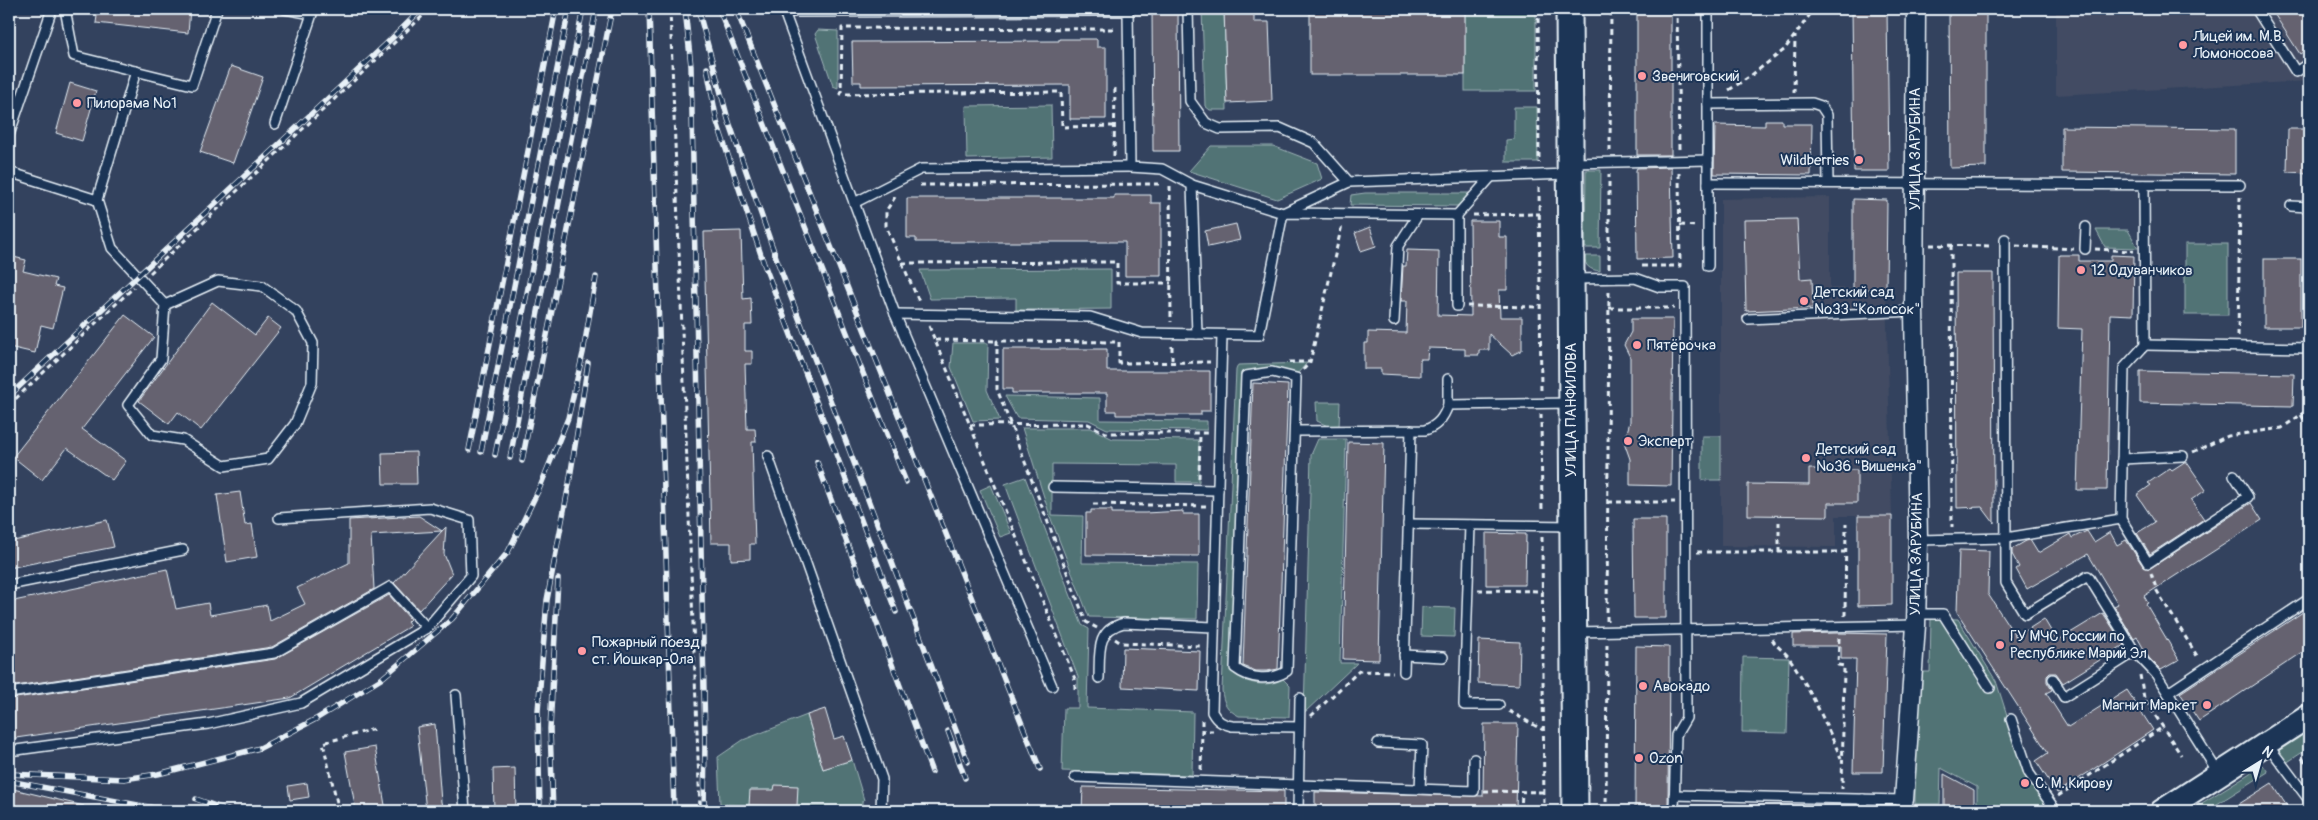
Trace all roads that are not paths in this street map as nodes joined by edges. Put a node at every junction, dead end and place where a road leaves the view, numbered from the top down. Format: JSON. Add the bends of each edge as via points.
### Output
{"nodes":[{"id":1,"x":52,"y":9,"type":"edge"},
{"id":2,"x":65,"y":9,"type":"edge"},
{"id":3,"x":217,"y":9,"type":"edge"},
{"id":4,"x":285,"y":9,"type":"edge"},
{"id":5,"x":1188,"y":9,"type":"edge"},
{"id":6,"x":1569,"y":9,"type":"edge"},
{"id":7,"x":1708,"y":9,"type":"edge"},
{"id":8,"x":1916,"y":9,"type":"edge"},
{"id":9,"x":2256,"y":9,"type":"edge"},
{"id":10,"x":784,"y":10,"type":"edge"},
{"id":11,"x":1101,"y":10,"type":"edge"},
{"id":12,"x":2309,"y":63,"type":"edge"},
{"id":13,"x":136,"y":71,"type":"junction"},
{"id":14,"x":1708,"y":104,"type":"junction"},
{"id":15,"x":275,"y":124,"type":"dead end"},
{"id":16,"x":9,"y":135,"type":"edge"},
{"id":17,"x":1708,"y":160,"type":"junction"},
{"id":18,"x":1130,"y":167,"type":"junction"},
{"id":19,"x":1570,"y":169,"type":"junction"},
{"id":20,"x":9,"y":172,"type":"edge"},
{"id":21,"x":1491,"y":177,"type":"junction"},
{"id":22,"x":1350,"y":182,"type":"junction"},
{"id":23,"x":1708,"y":183,"type":"junction"},
{"id":24,"x":1828,"y":183,"type":"junction"},
{"id":25,"x":1915,"y":184,"type":"junction"},
{"id":26,"x":2144,"y":185,"type":"junction"},
{"id":27,"x":2240,"y":185,"type":"road end"},
{"id":28,"x":1192,"y":186,"type":"junction"},
{"id":29,"x":97,"y":200,"type":"junction"},
{"id":30,"x":854,"y":203,"type":"junction"},
{"id":31,"x":2291,"y":206,"type":"dead end"},
{"id":32,"x":2309,"y":207,"type":"edge"},
{"id":33,"x":1283,"y":213,"type":"junction"},
{"id":34,"x":1418,"y":215,"type":"junction"},
{"id":35,"x":1457,"y":215,"type":"junction"},
{"id":36,"x":2086,"y":226,"type":"dead end"},
{"id":37,"x":2002,"y":242,"type":"road end"},
{"id":38,"x":2085,"y":249,"type":"dead end"},
{"id":39,"x":1708,"y":266,"type":"dead end"},
{"id":40,"x":1570,"y":278,"type":"junction"},
{"id":41,"x":165,"y":305,"type":"junction"},
{"id":42,"x":1457,"y":306,"type":"road end"},
{"id":43,"x":1914,"y":311,"type":"junction"},
{"id":44,"x":895,"y":314,"type":"junction"},
{"id":45,"x":1748,"y":319,"type":"dead end"},
{"id":46,"x":1394,"y":321,"type":"dead end"},
{"id":47,"x":1197,"y":334,"type":"junction"},
{"id":48,"x":1222,"y":335,"type":"junction"},
{"id":49,"x":2145,"y":345,"type":"junction"},
{"id":50,"x":2309,"y":348,"type":"edge"},
{"id":51,"x":1448,"y":380,"type":"dead end"},
{"id":52,"x":1571,"y":403,"type":"junction"},
{"id":53,"x":1448,"y":405,"type":"junction"},
{"id":54,"x":1411,"y":430,"type":"junction"},
{"id":55,"x":1295,"y":431,"type":"junction"},
{"id":56,"x":768,"y":456,"type":"dead end"},
{"id":57,"x":2183,"y":456,"type":"road end"},
{"id":58,"x":2122,"y":459,"type":"junction"},
{"id":59,"x":2234,"y":474,"type":"dead end"},
{"id":60,"x":1053,"y":487,"type":"dead end"},
{"id":61,"x":1218,"y":490,"type":"junction"},
{"id":62,"x":279,"y":518,"type":"dead end"},
{"id":63,"x":2120,"y":519,"type":"junction"},
{"id":64,"x":1408,"y":524,"type":"junction"},
{"id":65,"x":1470,"y":525,"type":"junction"},
{"id":66,"x":1572,"y":526,"type":"junction"},
{"id":67,"x":2006,"y":538,"type":"junction"},
{"id":68,"x":1918,"y":540,"type":"junction"},
{"id":69,"x":183,"y":550,"type":"dead end"},
{"id":70,"x":9,"y":585,"type":"edge"},
{"id":71,"x":2309,"y":599,"type":"edge"},
{"id":72,"x":1916,"y":620,"type":"junction"},
{"id":73,"x":1213,"y":627,"type":"junction"},
{"id":74,"x":427,"y":628,"type":"junction"},
{"id":75,"x":1686,"y":630,"type":"junction"},
{"id":76,"x":1573,"y":632,"type":"junction"},
{"id":77,"x":2135,"y":652,"type":"junction"},
{"id":78,"x":1404,"y":655,"type":"junction"},
{"id":79,"x":1443,"y":656,"type":"dead end"},
{"id":80,"x":1404,"y":672,"type":"dead end"},
{"id":81,"x":1099,"y":678,"type":"dead end"},
{"id":82,"x":2053,"y":679,"type":"dead end"},
{"id":83,"x":1052,"y":686,"type":"dead end"},
{"id":84,"x":1990,"y":688,"type":"dead end"},
{"id":85,"x":9,"y":693,"type":"edge"},
{"id":86,"x":2168,"y":693,"type":"junction"},
{"id":87,"x":456,"y":695,"type":"dead end"},
{"id":88,"x":1300,"y":698,"type":"dead end"},
{"id":89,"x":1499,"y":705,"type":"road end"},
{"id":90,"x":2309,"y":716,"type":"edge"},
{"id":91,"x":2011,"y":719,"type":"dead end"},
{"id":92,"x":1299,"y":727,"type":"junction"},
{"id":93,"x":1378,"y":743,"type":"dead end"},
{"id":94,"x":2267,"y":744,"type":"junction"},
{"id":95,"x":9,"y":750,"type":"edge"},
{"id":96,"x":1474,"y":759,"type":"dead end"},
{"id":97,"x":2220,"y":774,"type":"junction"},
{"id":98,"x":1075,"y":777,"type":"dead end"},
{"id":99,"x":1298,"y":785,"type":"junction"},
{"id":100,"x":1420,"y":789,"type":"junction"},
{"id":101,"x":1674,"y":794,"type":"junction"},
{"id":102,"x":1863,"y":799,"type":"junction"},
{"id":103,"x":1904,"y":800,"type":"joint"},
{"id":104,"x":2309,"y":800,"type":"edge"},
{"id":105,"x":465,"y":811,"type":"edge"},
{"id":106,"x":881,"y":811,"type":"edge"},
{"id":107,"x":1298,"y":811,"type":"edge"},
{"id":108,"x":1575,"y":811,"type":"edge"},
{"id":109,"x":1674,"y":811,"type":"edge"},
{"id":110,"x":1862,"y":811,"type":"edge"},
{"id":111,"x":2056,"y":811,"type":"edge"},
{"id":112,"x":2162,"y":811,"type":"edge"}],
"edges":[{"from":1,"to":16,"type":"lane"},
{"from":2,"to":13,"type":"lane","via":[[74,56]]},
{"from":3,"to":13,"type":"lane","via":[[192,85]]},
{"from":4,"to":15,"type":"lane","via":[[312,14]]},
{"from":5,"to":22,"type":"lane","via":[[1190,101],[1206,123],[1220,128],[1280,128],[1314,143]]},
{"from":6,"to":19,"type":"main road","name":"УЛИЦА ПАНФИЛОВА"},
{"from":7,"to":14,"type":"lane"},
{"from":8,"to":25,"type":"street","name":"УЛИЦА ЗАРУБИНА"},
{"from":9,"to":12,"type":"lane","via":[[2296,72]]},
{"from":10,"to":11,"type":"lane"},
{"from":10,"to":30,"type":"lane"},
{"from":11,"to":18,"type":"lane","via":[[1128,10]]},
{"from":13,"to":29,"type":"lane"},
{"from":14,"to":17,"type":"lane"},
{"from":14,"to":24,"type":"lane","via":[[1812,103],[1821,106],[1826,115]]},
{"from":17,"to":19,"type":"lane","via":[[1610,162]]},
{"from":17,"to":23,"type":"lane"},
{"from":18,"to":28,"type":"lane","via":[[1162,169]]},
{"from":18,"to":30,"type":"lane","via":[[921,169]]},
{"from":19,"to":21,"type":"lane"},
{"from":19,"to":40,"type":"main road","name":"УЛИЦА ПАНФИЛОВА"},
{"from":20,"to":29,"type":"lane"},
{"from":21,"to":22,"type":"lane"},
{"from":21,"to":35,"type":"lane"},
{"from":22,"to":33,"type":"lane"},
{"from":23,"to":24,"type":"lane"},
{"from":23,"to":39,"type":"lane"},
{"from":24,"to":25,"type":"lane"},
{"from":25,"to":26,"type":"lane"},
{"from":25,"to":43,"type":"street","name":"УЛИЦА ЗАРУБИНА"},
{"from":26,"to":27,"type":"lane"},
{"from":26,"to":49,"type":"lane"},
{"from":28,"to":33,"type":"lane"},
{"from":28,"to":47,"type":"lane"},
{"from":29,"to":41,"type":"lane","via":[[112,248]]},
{"from":30,"to":44,"type":"lane"},
{"from":31,"to":32,"type":"lane"},
{"from":33,"to":34,"type":"lane"},
{"from":33,"to":48,"type":"lane","via":[[1259,335]]},
{"from":34,"to":35,"type":"lane"},
{"from":34,"to":46,"type":"lane","via":[[1398,246]]},
{"from":35,"to":42,"type":"lane"},
{"from":36,"to":38,"type":"lane"},
{"from":37,"to":67,"type":"lane"},
{"from":40,"to":52,"type":"main road","name":"УЛИЦА ПАНФИЛОВА"},
{"from":40,"to":75,"type":"lane","via":[[1635,278],[1660,287],[1685,287]]},
{"from":41,"to":41,"type":"lane","via":[[218,281],[262,286],[296,311],[314,343],[312,383],[295,424],[268,459],[224,466],[183,440],[152,435],[128,405],[161,359]]},
{"from":43,"to":45,"type":"lane"},
{"from":43,"to":68,"type":"street","name":"УЛИЦА ЗАРУБИНА"},
{"from":44,"to":47,"type":"lane","via":[[1090,317],[1142,333]]},
{"from":44,"to":83,"type":"lane"},
{"from":47,"to":48,"type":"lane"},
{"from":48,"to":61,"type":"lane"},
{"from":49,"to":50,"type":"lane"},
{"from":49,"to":58,"type":"lane","via":[[2124,368]]},
{"from":51,"to":53,"type":"lane"},
{"from":52,"to":53,"type":"lane"},
{"from":52,"to":66,"type":"main road","name":"УЛИЦА ПАНФИЛОВА"},
{"from":53,"to":54,"type":"lane","via":[[1433,428]]},
{"from":54,"to":55,"type":"lane"},
{"from":54,"to":64,"type":"lane"},
{"from":55,"to":55,"type":"lane","via":[[1296,378],[1272,372],[1246,376],[1235,668],[1246,676],[1276,678],[1287,671]]},
{"from":56,"to":106,"type":"lane","via":[[882,779]]},
{"from":57,"to":58,"type":"lane"},
{"from":58,"to":63,"type":"lane"},
{"from":59,"to":63,"type":"lane","via":[[2248,497],[2148,563]]},
{"from":60,"to":61,"type":"lane"},
{"from":61,"to":73,"type":"lane"},
{"from":62,"to":74,"type":"lane","via":[[430,508],[469,520],[471,576]]},
{"from":63,"to":67,"type":"lane"},
{"from":64,"to":65,"type":"lane"},
{"from":64,"to":78,"type":"lane"},
{"from":65,"to":66,"type":"lane"},
{"from":65,"to":89,"type":"lane","via":[[1464,704]]},
{"from":66,"to":76,"type":"main road","name":"УЛИЦА ПАНФИЛОВА"},
{"from":67,"to":68,"type":"lane"},
{"from":67,"to":77,"type":"lane","via":[[2006,583],[2025,614],[2088,576]]},
{"from":68,"to":72,"type":"street","name":"УЛИЦА ЗАРУБИНА"},
{"from":69,"to":70,"type":"lane"},
{"from":71,"to":86,"type":"lane"},
{"from":72,"to":75,"type":"lane","via":[[1842,627]]},
{"from":72,"to":84,"type":"lane","via":[[1943,614]]},
{"from":72,"to":103,"type":"street","name":"УЛИЦА ЗАРУБИНА"},
{"from":73,"to":81,"type":"lane","via":[[1116,625],[1109,629],[1101,642]]},
{"from":73,"to":92,"type":"lane","via":[[1210,703],[1216,719],[1232,726]]},
{"from":74,"to":85,"type":"lane","via":[[390,586],[274,653]]},
{"from":74,"to":95,"type":"lane","via":[[301,703],[208,724]]},
{"from":75,"to":76,"type":"lane"},
{"from":75,"to":101,"type":"lane","via":[[1686,718],[1676,735]]},
{"from":76,"to":108,"type":"main road","name":"УЛИЦА ПАНФИЛОВА"},
{"from":77,"to":82,"type":"lane","via":[[2064,697]]},
{"from":77,"to":86,"type":"lane","via":[[2156,674]]},
{"from":78,"to":79,"type":"lane"},
{"from":78,"to":80,"type":"lane"},
{"from":86,"to":97,"type":"lane"},
{"from":87,"to":105,"type":"lane"},
{"from":88,"to":92,"type":"lane"},
{"from":90,"to":94,"type":"street"},
{"from":91,"to":111,"type":"lane","via":[[2029,773]]},
{"from":92,"to":99,"type":"lane"},
{"from":93,"to":100,"type":"lane","via":[[1422,744]]},
{"from":94,"to":97,"type":"street"},
{"from":94,"to":104,"type":"lane"},
{"from":96,"to":100,"type":"lane","via":[[1474,791]]},
{"from":97,"to":112,"type":"street"},
{"from":98,"to":99,"type":"lane"},
{"from":99,"to":100,"type":"lane"},
{"from":99,"to":107,"type":"lane"},
{"from":101,"to":102,"type":"lane"},
{"from":101,"to":109,"type":"lane"},
{"from":102,"to":103,"type":"lane"},
{"from":102,"to":110,"type":"lane"}]}
